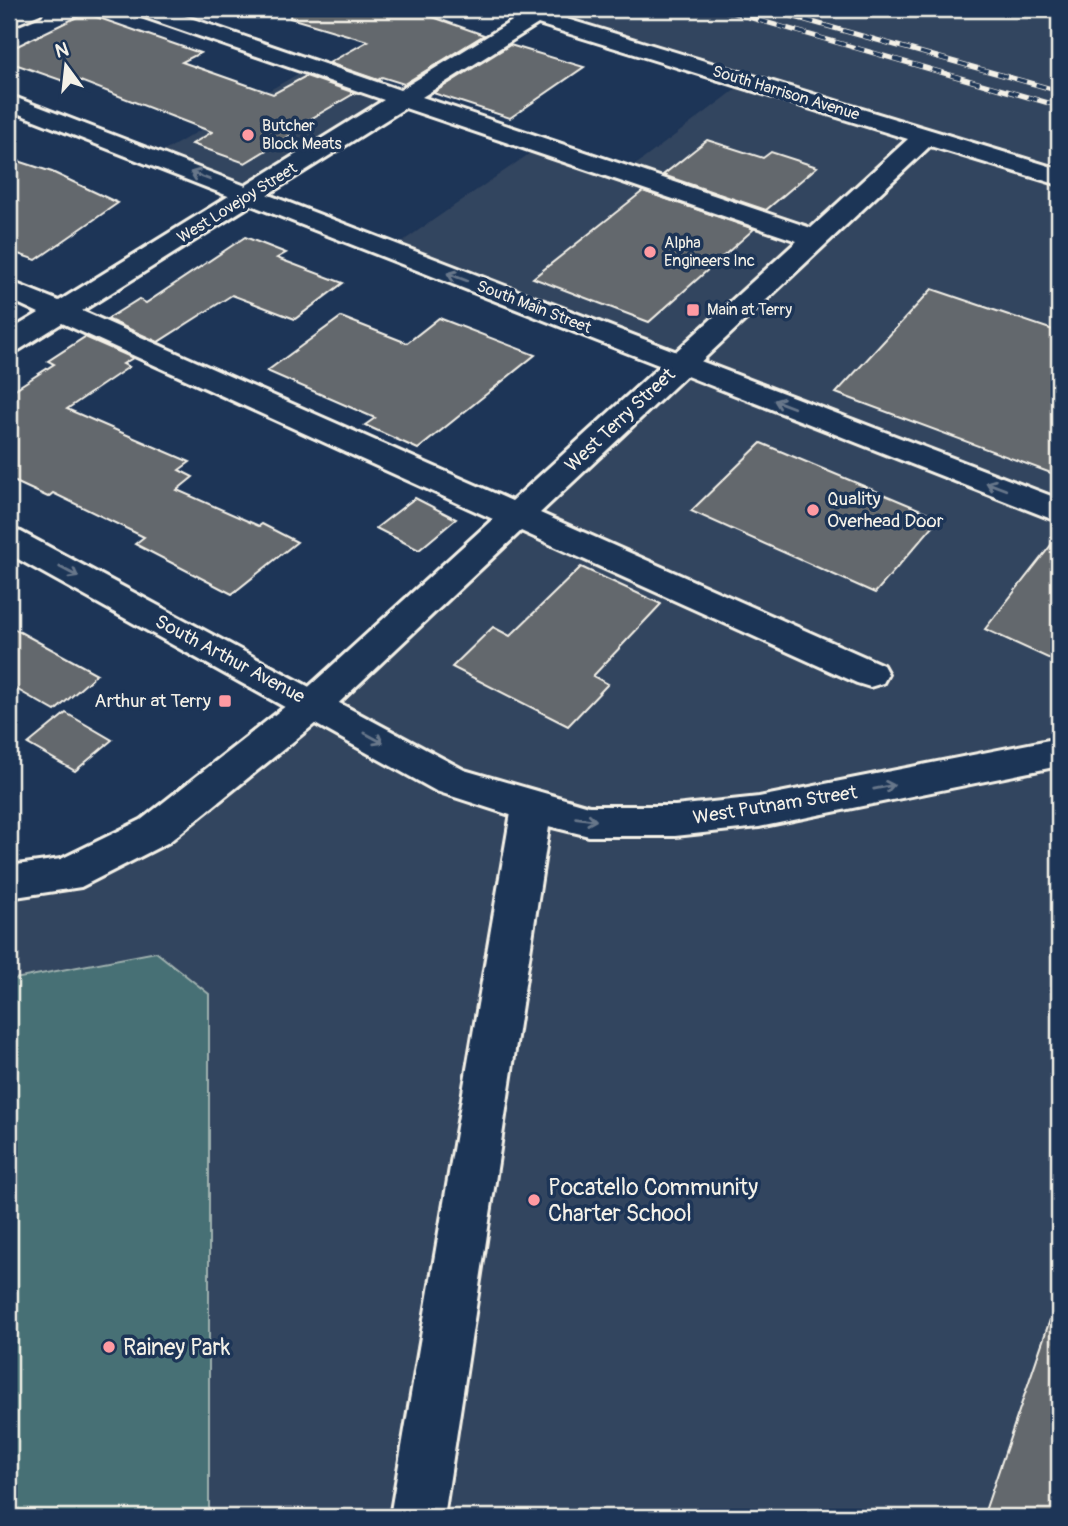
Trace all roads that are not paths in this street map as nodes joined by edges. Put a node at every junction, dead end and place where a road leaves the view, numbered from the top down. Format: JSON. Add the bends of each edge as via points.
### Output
{"nodes":[{"id":1,"x":32,"y":9,"type":"edge"},
{"id":2,"x":144,"y":9,"type":"edge"},
{"id":3,"x":524,"y":12,"type":"edge"},
{"id":4,"x":9,"y":20,"type":"edge"},
{"id":5,"x":404,"y":100,"type":"junction"},
{"id":6,"x":9,"y":102,"type":"edge"},
{"id":7,"x":926,"y":136,"type":"junction"},
{"id":8,"x":1059,"y":177,"type":"edge"},
{"id":9,"x":250,"y":196,"type":"junction"},
{"id":10,"x":816,"y":238,"type":"junction"},
{"id":11,"x":9,"y":289,"type":"edge"},
{"id":12,"x":60,"y":312,"type":"junction"},
{"id":13,"x":9,"y":344,"type":"edge"},
{"id":14,"x":680,"y":364,"type":"junction"},
{"id":15,"x":1059,"y":511,"type":"edge"},
{"id":16,"x":515,"y":517,"type":"junction"},
{"id":17,"x":9,"y":540,"type":"edge"},
{"id":18,"x":870,"y":674,"type":"dead end"},
{"id":19,"x":314,"y":704,"type":"junction"},
{"id":20,"x":1059,"y":752,"type":"edge"},
{"id":21,"x":450,"y":780,"type":"joint"},
{"id":22,"x":532,"y":807,"type":"junction"},
{"id":23,"x":9,"y":882,"type":"edge"},
{"id":24,"x":417,"y":1517,"type":"edge"}],
"edges":[{"from":1,"to":4,"type":"street"},
{"from":2,"to":5,"type":"street"},
{"from":3,"to":5,"type":"street","name":"West Lovejoy Street"},
{"from":3,"to":7,"type":"street","name":"South Harrison Avenue"},
{"from":5,"to":9,"type":"street","name":"West Lovejoy Street"},
{"from":5,"to":10,"type":"street"},
{"from":9,"to":6,"type":"street","name":"South Main Street","one_way":true},
{"from":7,"to":8,"type":"street","name":"South Harrison Avenue"},
{"from":7,"to":10,"type":"street","name":"West Terry Street"},
{"from":9,"to":12,"type":"street","name":"West Lovejoy Street"},
{"from":14,"to":9,"type":"street","name":"South Main Street","one_way":true},
{"from":10,"to":14,"type":"street","name":"West Terry Street"},
{"from":11,"to":12,"type":"street"},
{"from":12,"to":13,"type":"street","name":"West Lovejoy Street"},
{"from":12,"to":16,"type":"street"},
{"from":15,"to":14,"type":"street","name":"South Main Street","one_way":true},
{"from":14,"to":16,"type":"street","name":"West Terry Street"},
{"from":16,"to":18,"type":"street"},
{"from":16,"to":19,"type":"street","name":"West Terry Street"},
{"from":17,"to":19,"type":"street","name":"South Arthur Avenue","one_way":true},
{"from":19,"to":21,"type":"street","name":"South Arthur Avenue","one_way":true},
{"from":19,"to":23,"type":"street","name":"West Terry Street","via":[[155,831],[67,875]]},
{"from":22,"to":20,"type":"street","name":"West Putnam Street","one_way":true,"via":[[589,821],[674,821],[759,811]]},
{"from":21,"to":22,"type":"street","name":"West Putnam Street"},
{"from":22,"to":24,"type":"street"}]}
